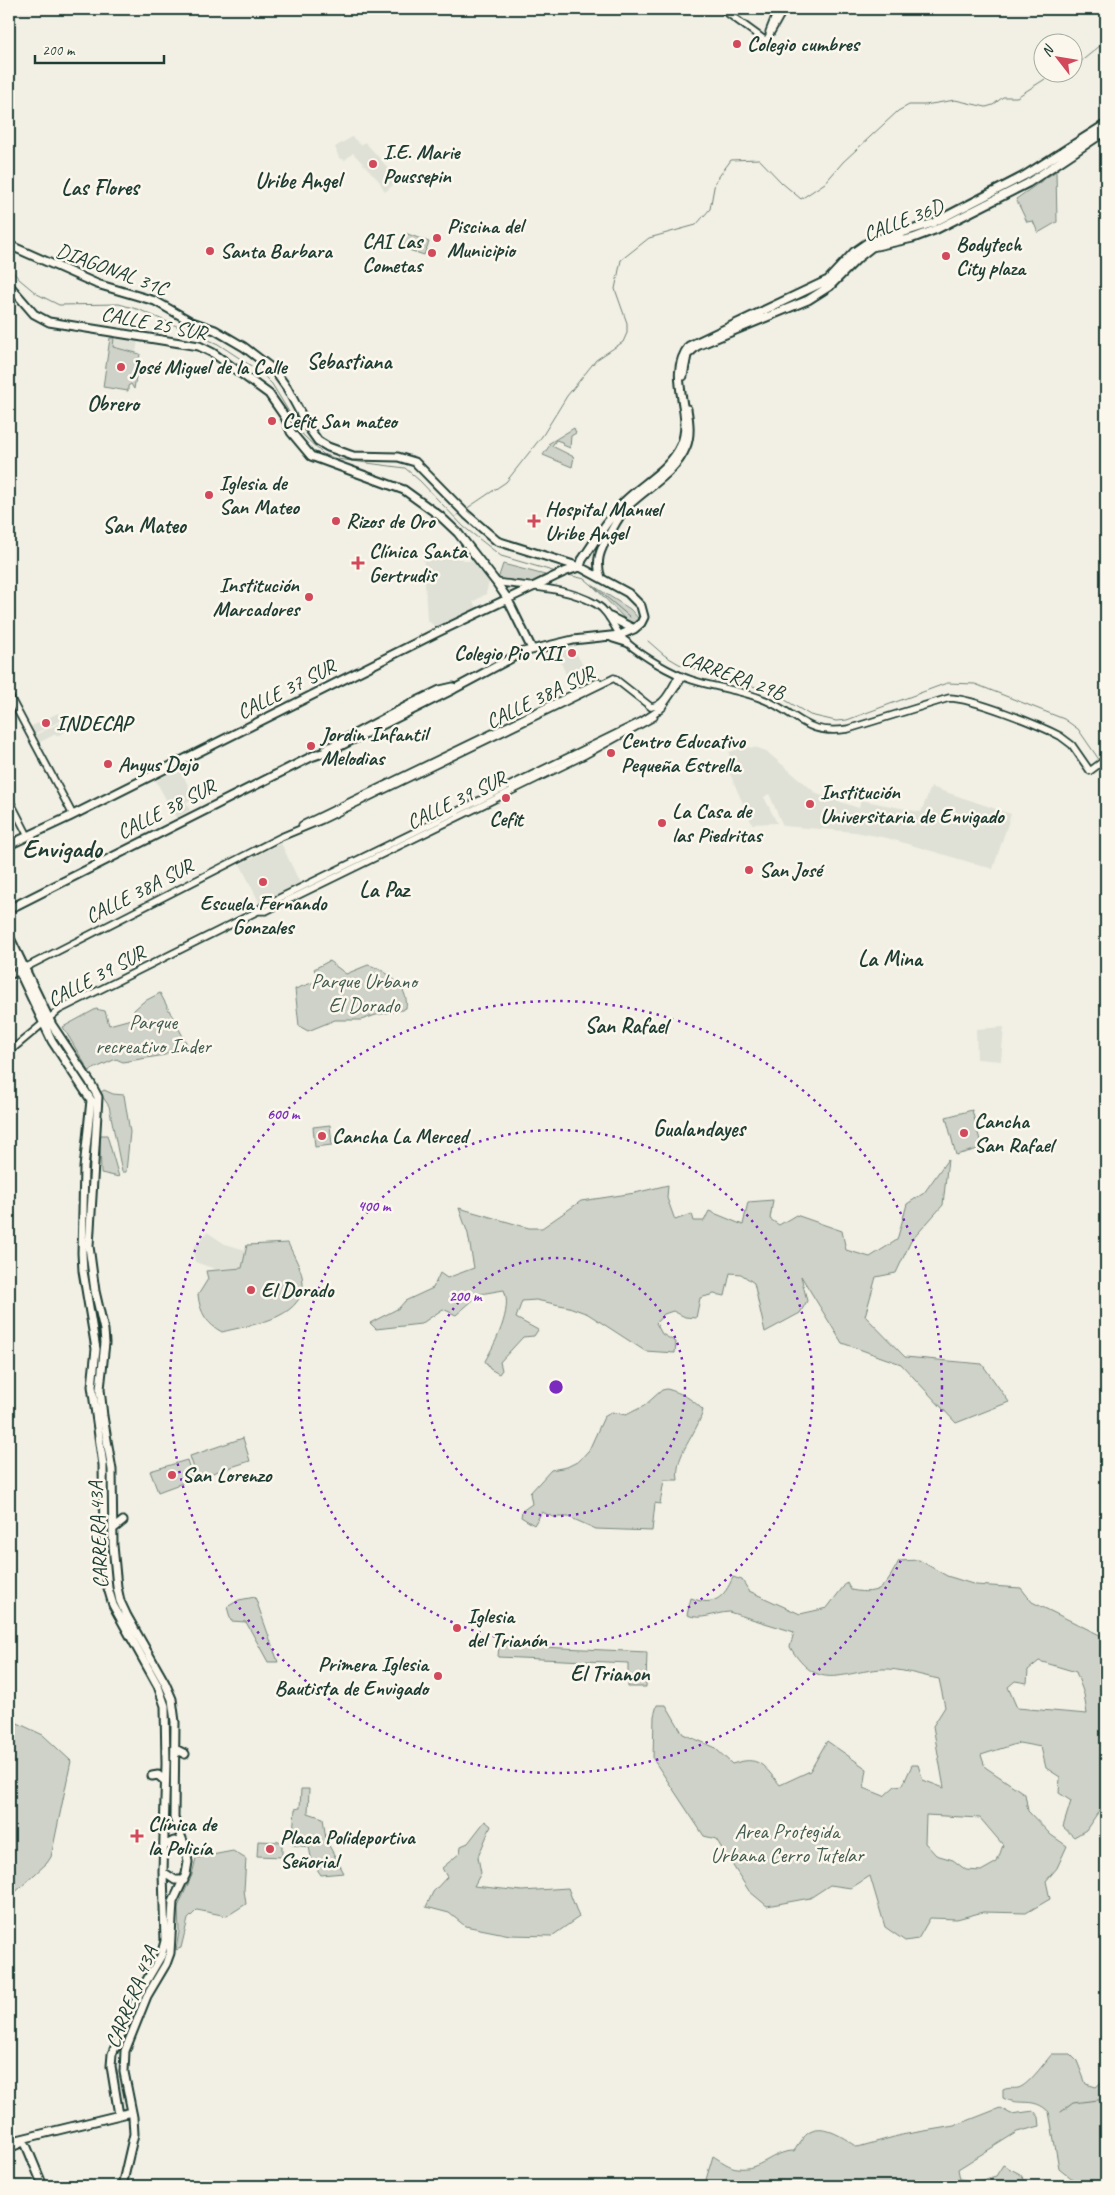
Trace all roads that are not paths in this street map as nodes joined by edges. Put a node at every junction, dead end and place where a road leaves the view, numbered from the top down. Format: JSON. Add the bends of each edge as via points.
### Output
{"nodes":[{"id":1,"x":722,"y":9,"type":"edge"},
{"id":2,"x":778,"y":9,"type":"edge"},
{"id":3,"x":784,"y":9,"type":"edge"},
{"id":4,"x":767,"y":39,"type":"junction"},
{"id":5,"x":1106,"y":124,"type":"edge"},
{"id":6,"x":1106,"y":131,"type":"edge"},
{"id":7,"x":1067,"y":153,"type":"junction"},
{"id":8,"x":9,"y":245,"type":"edge"},
{"id":9,"x":9,"y":285,"type":"edge"},
{"id":10,"x":684,"y":398,"type":"junction"},
{"id":11,"x":580,"y":567,"type":"junction"},
{"id":12,"x":601,"y":578,"type":"junction"},
{"id":13,"x":496,"y":582,"type":"junction"},
{"id":14,"x":530,"y":588,"type":"junction"},
{"id":15,"x":507,"y":598,"type":"junction"},
{"id":16,"x":610,"y":617,"type":"junction"},
{"id":17,"x":627,"y":632,"type":"junction"},
{"id":18,"x":603,"y":636,"type":"junction"},
{"id":19,"x":629,"y":643,"type":"junction"},
{"id":20,"x":532,"y":650,"type":"junction"},
{"id":21,"x":681,"y":676,"type":"junction"},
{"id":22,"x":9,"y":695,"type":"edge"},
{"id":23,"x":651,"y":707,"type":"junction"},
{"id":24,"x":662,"y":708,"type":"junction"},
{"id":25,"x":650,"y":716,"type":"junction"},
{"id":26,"x":1106,"y":759,"type":"edge"},
{"id":27,"x":9,"y":799,"type":"edge"},
{"id":28,"x":73,"y":815,"type":"junction"},
{"id":29,"x":28,"y":836,"type":"junction"},
{"id":30,"x":9,"y":845,"type":"edge"},
{"id":31,"x":9,"y":909,"type":"edge"},
{"id":32,"x":258,"y":911,"type":"junction"},
{"id":33,"x":9,"y":936,"type":"edge"},
{"id":34,"x":9,"y":950,"type":"edge"},
{"id":35,"x":21,"y":970,"type":"junction"},
{"id":36,"x":9,"y":976,"type":"edge"},
{"id":37,"x":49,"y":1018,"type":"junction"},
{"id":38,"x":43,"y":1024,"type":"junction"},
{"id":39,"x":9,"y":1052,"type":"edge"},
{"id":40,"x":123,"y":1521,"type":"dead end"},
{"id":41,"x":113,"y":1529,"type":"junction"},
{"id":42,"x":175,"y":1749,"type":"junction"},
{"id":43,"x":185,"y":1754,"type":"dead end"},
{"id":44,"x":152,"y":1776,"type":"dead end"},
{"id":45,"x":166,"y":1780,"type":"junction"},
{"id":46,"x":184,"y":1843,"type":"junction"},
{"id":47,"x":164,"y":1846,"type":"junction"},
{"id":48,"x":164,"y":1872,"type":"junction"},
{"id":49,"x":184,"y":1880,"type":"junction"},
{"id":50,"x":129,"y":2098,"type":"junction"},
{"id":51,"x":117,"y":2100,"type":"junction"},
{"id":52,"x":132,"y":2112,"type":"junction"},
{"id":53,"x":119,"y":2115,"type":"junction"},
{"id":54,"x":28,"y":2137,"type":"junction"},
{"id":55,"x":9,"y":2142,"type":"edge"},
{"id":56,"x":26,"y":2145,"type":"junction"},
{"id":57,"x":9,"y":2148,"type":"edge"},
{"id":58,"x":43,"y":2186,"type":"edge"},
{"id":59,"x":122,"y":2186,"type":"edge"}],
"edges":[{"from":1,"to":4,"type":"street"},
{"from":2,"to":4,"type":"street"},
{"from":3,"to":4,"type":"street"},
{"from":5,"to":7,"type":"main road"},
{"from":6,"to":7,"type":"main road"},
{"from":7,"to":10,"type":"main road","name":"CALLE 36D","via":[[1028,183],[937,229],[872,247],[830,286],[808,300],[696,346],[687,355],[684,366]]},
{"from":7,"to":10,"type":"main road","name":"CALLE 36D","via":[[1058,154],[1024,176],[933,222],[902,234],[870,241],[854,252],[828,280],[694,342],[679,363]]},
{"from":8,"to":11,"type":"main road","name":"DIAGONAL 31C","via":[[97,284],[155,301],[192,322],[215,330],[274,370],[288,388],[312,434],[328,448],[353,456],[398,457],[415,462],[502,544]]},
{"from":9,"to":13,"type":"main road","name":"CALLE 25 SUR","via":[[34,314],[49,322],[199,346],[211,351],[270,394],[291,432],[311,456],[390,484],[413,496],[449,524]]},
{"from":10,"to":11,"type":"main road","via":[[684,432],[679,449],[612,515]]},
{"from":10,"to":12,"type":"main road","via":[[689,433],[686,446],[668,471],[629,505],[616,522],[597,560]]},
{"from":11,"to":12,"type":"main road"},
{"from":11,"to":14,"type":"main road","name":"CALLE 37 SUR"},
{"from":12,"to":17,"type":"main road","via":[[628,592],[641,606],[642,621]]},
{"from":13,"to":14,"type":"street"},
{"from":13,"to":15,"type":"main road","name":"CALLE 25 SUR"},
{"from":14,"to":15,"type":"main road","name":"CALLE 37 SUR"},
{"from":14,"to":16,"type":"street","via":[[578,596],[601,607]]},
{"from":15,"to":20,"type":"main road","name":"CALLE 25 SUR"},
{"from":15,"to":28,"type":"main road","name":"CALLE 37 SUR"},
{"from":16,"to":17,"type":"main road"},
{"from":16,"to":17,"type":"street","name":"CARRERA 29B"},
{"from":17,"to":18,"type":"main road","name":"CALLE 38 SUR"},
{"from":17,"to":19,"type":"street","name":"CARRERA 29B"},
{"from":18,"to":19,"type":"main road"},
{"from":18,"to":20,"type":"main road","name":"CALLE 38 SUR"},
{"from":19,"to":21,"type":"street","name":"CARRERA 29B"},
{"from":20,"to":31,"type":"main road","name":"CALLE 38 SUR","via":[[515,655],[459,686],[440,690],[415,702]]},
{"from":21,"to":23,"type":"street","via":[[663,700]]},
{"from":21,"to":24,"type":"street","name":"CALLE 39 SUR"},
{"from":21,"to":26,"type":"street","name":"CARRERA 29B","via":[[765,700],[807,726],[828,730],[848,729],[949,698],[964,699],[1049,730],[1072,745],[1093,769]]},
{"from":22,"to":28,"type":"street"},
{"from":23,"to":25,"type":"street"},
{"from":23,"to":35,"type":"street","name":"CALLE 38A SUR","via":[[614,678],[603,680],[287,832]]},
{"from":24,"to":25,"type":"street","name":"CALLE 39 SUR"},
{"from":24,"to":32,"type":"street","name":"CALLE 39 SUR","via":[[646,723],[583,756],[266,910]]},
{"from":25,"to":32,"type":"street","name":"CALLE 39 SUR"},
{"from":27,"to":29,"type":"street"},
{"from":28,"to":29,"type":"main road","name":"CALLE 37 SUR"},
{"from":29,"to":30,"type":"main road","name":"CALLE 37 SUR"},
{"from":32,"to":37,"type":"street","name":"CALLE 39 SUR","via":[[59,1010]]},
{"from":33,"to":35,"type":"main road","name":"CARRERA 43A"},
{"from":34,"to":35,"type":"main road","name":"CARRERA 43A"},
{"from":35,"to":36,"type":"street","name":"CALLE 38A SUR"},
{"from":35,"to":37,"type":"main road","name":"CARRERA 43A"},
{"from":35,"to":38,"type":"main road","name":"CARRERA 43A"},
{"from":37,"to":38,"type":"street","name":"CALLE 39 SUR"},
{"from":37,"to":41,"type":"main road","name":"CARRERA 43A","via":[[90,1082],[99,1103],[89,1246],[104,1330],[100,1389],[112,1470]]},
{"from":38,"to":39,"type":"street","name":"CALLE 39 SUR"},
{"from":38,"to":45,"type":"main road","name":"CARRERA 43A","via":[[91,1100],[82,1253],[96,1350],[92,1386],[103,1465],[108,1588],[113,1605],[163,1696]]},
{"from":40,"to":41,"type":"main road"},
{"from":41,"to":42,"type":"main road","name":"CARRERA 43A","via":[[118,1596],[170,1691],[174,1706]]},
{"from":42,"to":43,"type":"main road"},
{"from":42,"to":46,"type":"main road","name":"CARRERA 43A","via":[[174,1818]]},
{"from":44,"to":45,"type":"main road","via":[[158,1775]]},
{"from":45,"to":47,"type":"main road","name":"CARRERA 43A"},
{"from":46,"to":47,"type":"main road","via":[[174,1841]]},
{"from":46,"to":49,"type":"main road","name":"CARRERA 43A","via":[[188,1862]]},
{"from":47,"to":48,"type":"main road","name":"CARRERA 43A"},
{"from":48,"to":49,"type":"main road","via":[[174,1880]]},
{"from":48,"to":51,"type":"main road","name":"CARRERA 43A","via":[[164,1948],[112,2054]]},
{"from":49,"to":50,"type":"main road","name":"CARRERA 43A","via":[[173,1902],[172,1945],[168,1959],[147,1996],[125,2051],[124,2072]]},
{"from":50,"to":51,"type":"main road"},
{"from":50,"to":52,"type":"main road","name":"CARRERA 43A"},
{"from":51,"to":53,"type":"main road","name":"CARRERA 43A"},
{"from":52,"to":53,"type":"main road"},
{"from":52,"to":59,"type":"main road","name":"CARRERA 43A","via":[[134,2138]]},
{"from":53,"to":54,"type":"main road"},
{"from":54,"to":55,"type":"main road"},
{"from":54,"to":56,"type":"main road"},
{"from":56,"to":57,"type":"main road"},
{"from":56,"to":58,"type":"main road"}]}
